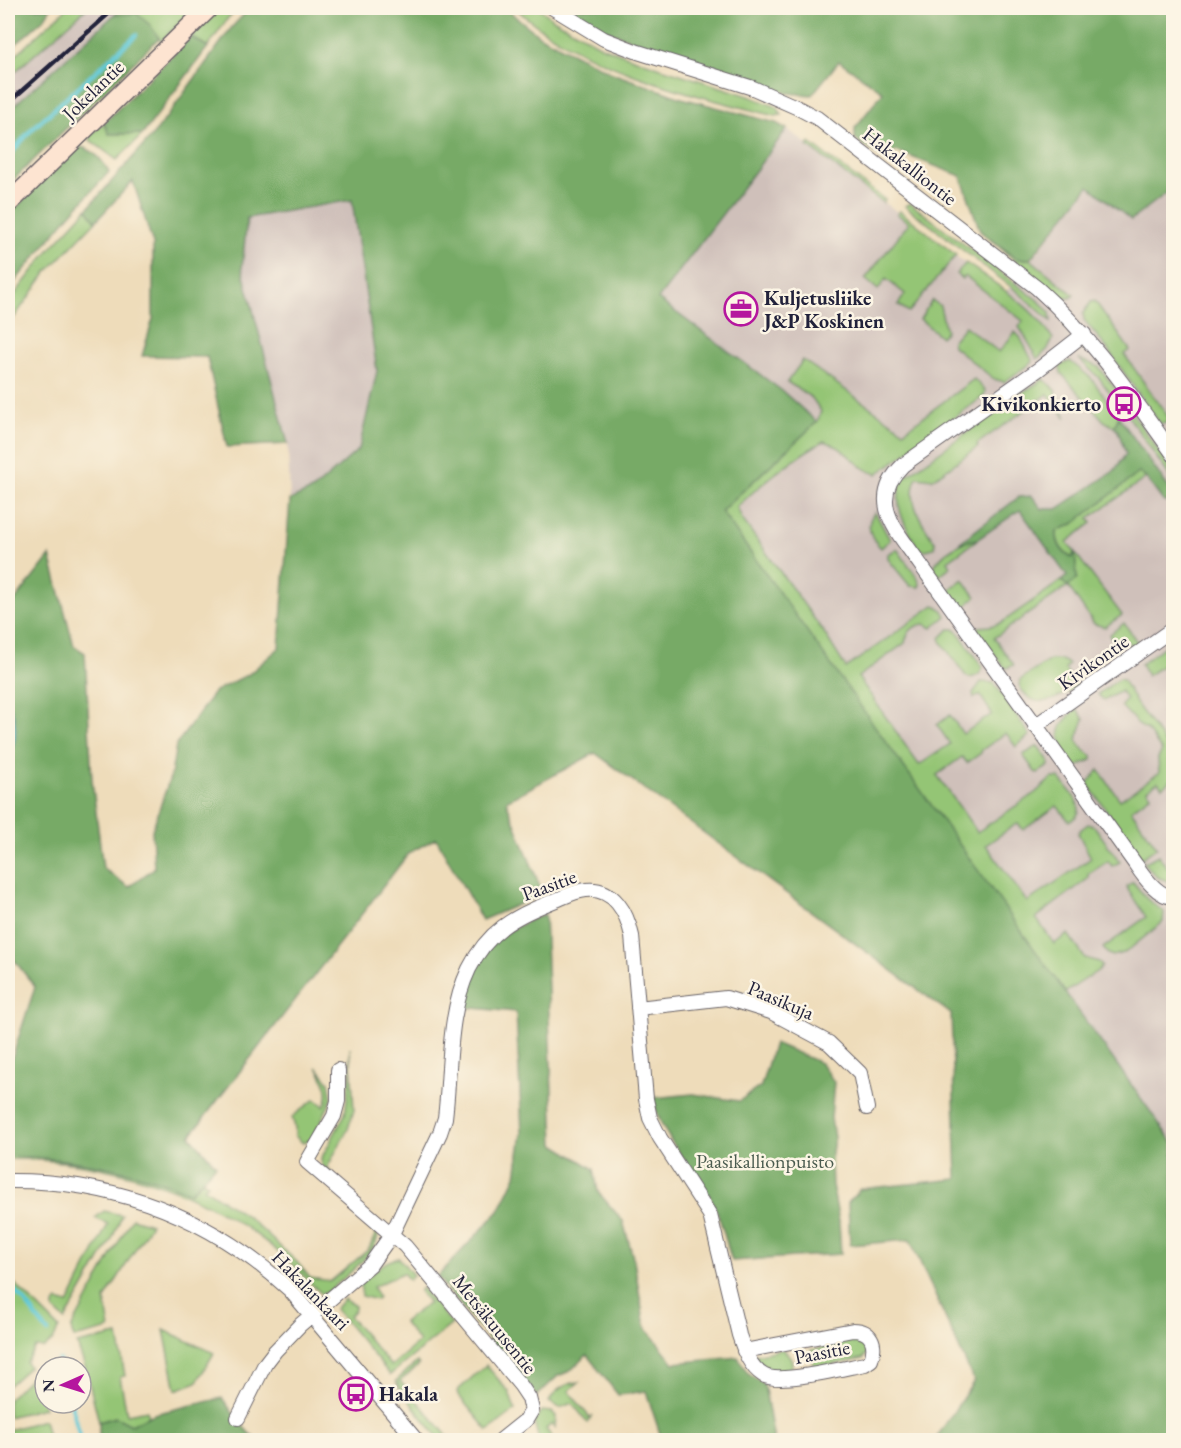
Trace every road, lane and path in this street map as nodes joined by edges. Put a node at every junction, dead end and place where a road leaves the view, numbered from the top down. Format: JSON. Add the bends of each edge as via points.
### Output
{"nodes":[{"id":1,"x":209,"y":8,"type":"edge"},
{"id":2,"x":553,"y":8,"type":"edge"},
{"id":3,"x":8,"y":204,"type":"edge"},
{"id":4,"x":1084,"y":334,"type":"junction"},
{"id":5,"x":1173,"y":455,"type":"edge"},
{"id":6,"x":1173,"y":628,"type":"edge"},
{"id":7,"x":1035,"y":726,"type":"junction"},
{"id":8,"x":1173,"y":897,"type":"edge"},
{"id":9,"x":638,"y":1008,"type":"junction"},
{"id":10,"x":338,"y":1070,"type":"dead end"},
{"id":11,"x":867,"y":1108,"type":"dead end"},
{"id":12,"x":8,"y":1181,"type":"edge"},
{"id":13,"x":392,"y":1234,"type":"junction"},
{"id":14,"x":312,"y":1315,"type":"junction"},
{"id":15,"x":744,"y":1351,"type":"junction"},
{"id":16,"x":238,"y":1418,"type":"dead end"},
{"id":17,"x":416,"y":1440,"type":"edge"},
{"id":18,"x":501,"y":1440,"type":"edge"}],
"edges":[{"from":1,"to":3,"type":"main road","name":"Jokelantie"},
{"from":2,"to":4,"type":"street","name":"Hakakalliontie","via":[[604,39],[753,88],[817,118],[1037,288]]},
{"from":4,"to":5,"type":"street","name":"Hakakalliontie"},
{"from":4,"to":7,"type":"street","via":[[903,465],[892,476],[885,497],[894,526]]},
{"from":6,"to":7,"type":"street","name":"Kivikontie"},
{"from":7,"to":8,"type":"street","via":[[1139,870],[1153,887]]},
{"from":9,"to":11,"type":"street","name":"Paasikuja","via":[[726,998],[771,1012],[829,1043],[860,1073]]},
{"from":9,"to":13,"type":"street","name":"Paasitie","via":[[628,919],[624,909],[607,894],[593,890],[575,892],[501,927],[481,948],[458,995],[445,1118]]},
{"from":9,"to":15,"type":"street","name":"Paasitie","via":[[650,1118],[710,1215]]},
{"from":10,"to":13,"type":"street","name":"Metsäkuusentie","via":[[334,1116],[307,1162]]},
{"from":12,"to":14,"type":"street","name":"Hakalankaari","via":[[96,1188],[163,1208],[238,1247]]},
{"from":13,"to":14,"type":"street","name":"Paasitie","via":[[370,1264]]},
{"from":13,"to":18,"type":"street","name":"Metsäkuusentie","via":[[529,1398],[529,1415]]},
{"from":14,"to":16,"type":"street","name":"Paasitie","via":[[265,1364]]},
{"from":14,"to":17,"type":"street","name":"Hakalankaari"},
{"from":15,"to":15,"type":"street","name":"Paasitie","via":[[761,1374],[784,1379],[865,1364],[871,1360],[874,1344],[866,1332],[853,1330]]}]}
